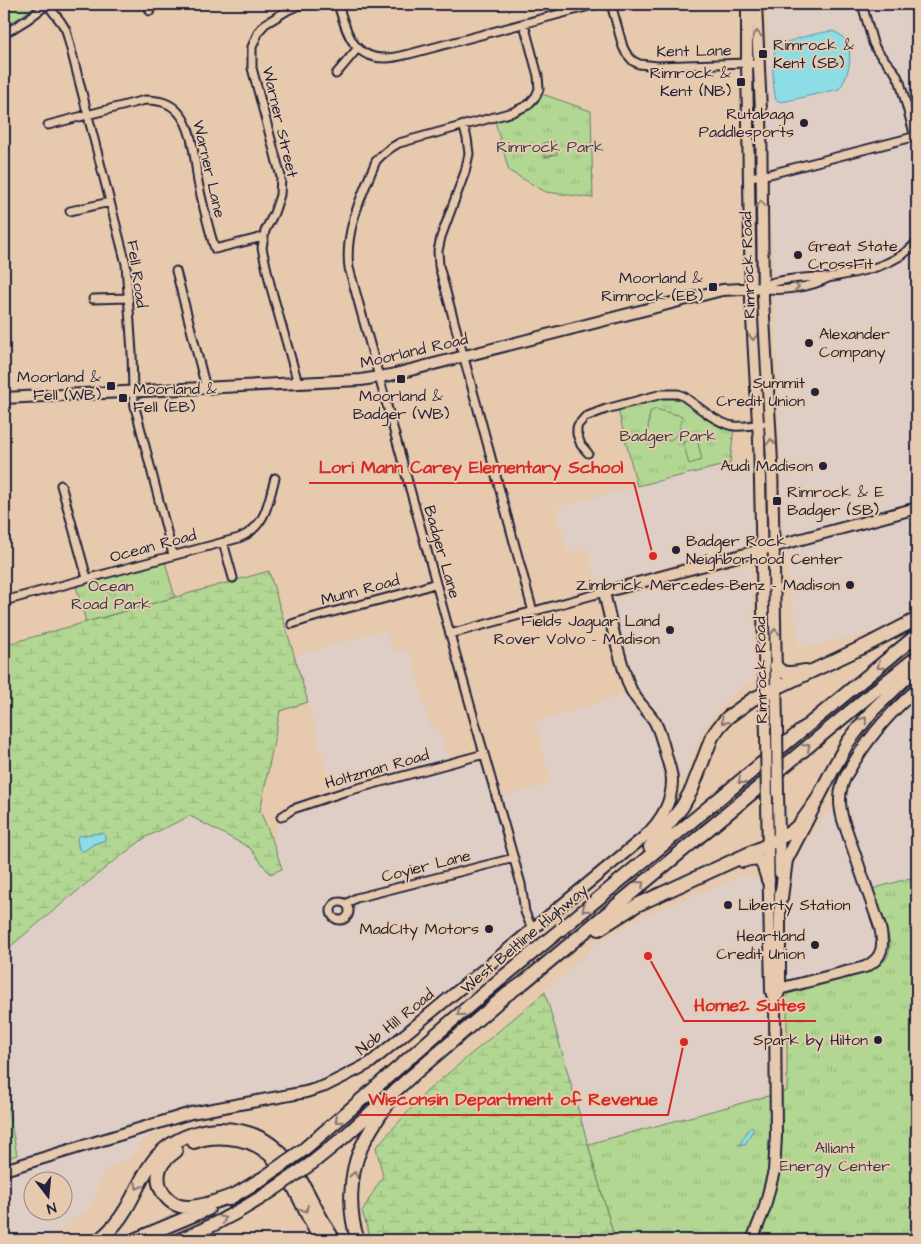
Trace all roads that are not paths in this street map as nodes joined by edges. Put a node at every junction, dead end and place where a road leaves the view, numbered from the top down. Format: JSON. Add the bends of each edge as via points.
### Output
{"nodes":[{"id":1,"x":48,"y":4,"type":"edge"},
{"id":2,"x":302,"y":4,"type":"edge"},
{"id":3,"x":338,"y":4,"type":"edge"},
{"id":4,"x":597,"y":4,"type":"edge"},
{"id":5,"x":611,"y":4,"type":"edge"},
{"id":6,"x":747,"y":4,"type":"edge"},
{"id":7,"x":756,"y":4,"type":"edge"},
{"id":8,"x":862,"y":4,"type":"edge"},
{"id":9,"x":524,"y":24,"type":"junction"},
{"id":10,"x":4,"y":34,"type":"edge"},
{"id":11,"x":357,"y":49,"type":"junction"},
{"id":12,"x":747,"y":63,"type":"junction"},
{"id":13,"x":758,"y":64,"type":"junction"},
{"id":14,"x":336,"y":74,"type":"dead end"},
{"id":15,"x":87,"y":114,"type":"junction"},
{"id":16,"x":48,"y":125,"type":"dead end"},
{"id":17,"x":463,"y":125,"type":"junction"},
{"id":18,"x":916,"y":136,"type":"edge"},
{"id":19,"x":917,"y":144,"type":"edge"},
{"id":20,"x":761,"y":176,"type":"junction"},
{"id":21,"x":749,"y":177,"type":"junction"},
{"id":22,"x":110,"y":202,"type":"junction"},
{"id":23,"x":70,"y":211,"type":"dead end"},
{"id":24,"x":263,"y":237,"type":"junction"},
{"id":25,"x":917,"y":242,"type":"edge"},
{"id":26,"x":176,"y":271,"type":"dead end"},
{"id":27,"x":752,"y":288,"type":"junction"},
{"id":28,"x":763,"y":288,"type":"junction"},
{"id":29,"x":128,"y":298,"type":"junction"},
{"id":30,"x":93,"y":299,"type":"dead end"},
{"id":31,"x":463,"y":356,"type":"junction"},
{"id":32,"x":379,"y":377,"type":"junction"},
{"id":33,"x":298,"y":383,"type":"junction"},
{"id":34,"x":206,"y":388,"type":"junction"},
{"id":35,"x":133,"y":392,"type":"junction"},
{"id":36,"x":4,"y":398,"type":"edge"},
{"id":37,"x":770,"y":422,"type":"junction"},
{"id":38,"x":758,"y":424,"type":"junction"},
{"id":39,"x":588,"y":453,"type":"dead end"},
{"id":40,"x":275,"y":478,"type":"dead end"},
{"id":41,"x":62,"y":485,"type":"dead end"},
{"id":42,"x":917,"y":508,"type":"edge"},
{"id":43,"x":223,"y":542,"type":"junction"},
{"id":44,"x":773,"y":547,"type":"junction"},
{"id":45,"x":762,"y":550,"type":"junction"},
{"id":46,"x":173,"y":555,"type":"junction"},
{"id":47,"x":87,"y":578,"type":"junction"},
{"id":48,"x":233,"y":578,"type":"dead end"},
{"id":49,"x":436,"y":583,"type":"junction"},
{"id":50,"x":604,"y":592,"type":"junction"},
{"id":51,"x":4,"y":601,"type":"edge"},
{"id":52,"x":533,"y":612,"type":"junction"},
{"id":53,"x":917,"y":619,"type":"edge"},
{"id":54,"x":292,"y":624,"type":"dead end"},
{"id":55,"x":450,"y":634,"type":"junction"},
{"id":56,"x":917,"y":635,"type":"edge"},
{"id":57,"x":917,"y":657,"type":"edge"},
{"id":58,"x":776,"y":666,"type":"junction"},
{"id":59,"x":917,"y":667,"type":"edge"},
{"id":60,"x":815,"y":670,"type":"junction"},
{"id":61,"x":776,"y":688,"type":"junction"},
{"id":62,"x":917,"y":689,"type":"edge"},
{"id":63,"x":764,"y":694,"type":"junction"},
{"id":64,"x":484,"y":754,"type":"junction"},
{"id":65,"x":817,"y":800,"type":"junction"},
{"id":66,"x":281,"y":818,"type":"dead end"},
{"id":67,"x":773,"y":842,"type":"junction"},
{"id":68,"x":514,"y":858,"type":"junction"},
{"id":69,"x":715,"y":870,"type":"junction"},
{"id":70,"x":623,"y":878,"type":"junction"},
{"id":71,"x":768,"y":880,"type":"junction"},
{"id":72,"x":780,"y":898,"type":"junction"},
{"id":73,"x":346,"y":904,"type":"dead end"},
{"id":74,"x":532,"y":929,"type":"junction"},
{"id":75,"x":523,"y":983,"type":"junction"},
{"id":76,"x":776,"y":989,"type":"junction"},
{"id":77,"x":398,"y":1087,"type":"junction"},
{"id":78,"x":4,"y":1170,"type":"edge"},
{"id":79,"x":234,"y":1196,"type":"junction"},
{"id":80,"x":99,"y":1240,"type":"edge"},
{"id":81,"x":134,"y":1240,"type":"edge"},
{"id":82,"x":179,"y":1240,"type":"edge"},
{"id":83,"x":321,"y":1240,"type":"edge"},
{"id":84,"x":334,"y":1240,"type":"edge"},
{"id":85,"x":358,"y":1240,"type":"edge"},
{"id":86,"x":752,"y":1240,"type":"edge"}],
"edges":[{"from":1,"to":10,"type":"street"},
{"from":1,"to":15,"type":"street","name":"Fell Road","via":[[66,30]]},
{"from":2,"to":24,"type":"street","name":"Warner Street","via":[[265,24],[252,47],[252,68],[281,177],[280,195]]},
{"from":3,"to":11,"type":"street"},
{"from":4,"to":9,"type":"street"},
{"from":5,"to":12,"type":"street","name":"Kent Lane","via":[[623,47],[632,60],[640,64]]},
{"from":6,"to":12,"type":"street","name":"Rimrock Road"},
{"from":13,"to":7,"type":"street","name":"Rimrock Road","one_way":true},
{"from":8,"to":18,"type":"street","via":[[873,43],[900,82]]},
{"from":9,"to":11,"type":"street","via":[[386,58],[366,55]]},
{"from":9,"to":17,"type":"street","name":"Badger Lane","via":[[538,76],[536,96],[528,105],[513,112]]},
{"from":11,"to":14,"type":"street"},
{"from":12,"to":13,"type":"street","name":"Kent Lane"},
{"from":12,"to":21,"type":"street","name":"Rimrock Road"},
{"from":13,"to":20,"type":"street","name":"Rimrock Road"},
{"from":15,"to":16,"type":"street"},
{"from":15,"to":22,"type":"street","name":"Fell Road"},
{"from":15,"to":24,"type":"street","name":"Warner Lane","via":[[145,100],[168,104],[181,114],[188,127],[215,249]]},
{"from":17,"to":31,"type":"street","via":[[469,154],[438,251]]},
{"from":17,"to":32,"type":"street","name":"Badger Lane","via":[[399,143],[382,154],[376,161],[352,222],[349,268]]},
{"from":18,"to":19,"type":"street"},
{"from":18,"to":20,"type":"street"},
{"from":20,"to":21,"type":"street"},
{"from":28,"to":20,"type":"street","name":"Rimrock Road","one_way":true},
{"from":21,"to":27,"type":"street","name":"Rimrock Road"},
{"from":22,"to":23,"type":"street"},
{"from":22,"to":29,"type":"street","name":"Fell Road","via":[[126,264]]},
{"from":24,"to":33,"type":"street","name":"Warner Street","via":[[265,262]]},
{"from":25,"to":28,"type":"street","via":[[891,262],[808,286]]},
{"from":26,"to":34,"type":"street"},
{"from":27,"to":28,"type":"street","name":"Moorland Road"},
{"from":27,"to":31,"type":"street","name":"Moorland Road","via":[[722,290]]},
{"from":27,"to":38,"type":"street","name":"Rimrock Road","one_way":true},
{"from":28,"to":37,"type":"street","name":"Rimrock Road"},
{"from":29,"to":30,"type":"street"},
{"from":29,"to":35,"type":"street","name":"Fell Road"},
{"from":31,"to":32,"type":"street","name":"Moorland Road"},
{"from":31,"to":52,"type":"street"},
{"from":32,"to":33,"type":"street","name":"Moorland Road"},
{"from":32,"to":49,"type":"street","name":"Badger Lane"},
{"from":33,"to":34,"type":"street","name":"Moorland Road"},
{"from":34,"to":35,"type":"street","name":"Moorland Road"},
{"from":35,"to":36,"type":"street","name":"Moorland Road"},
{"from":35,"to":46,"type":"street","name":"Fell Road"},
{"from":37,"to":38,"type":"street"},
{"from":44,"to":37,"type":"street","name":"Rimrock Road","one_way":true},
{"from":38,"to":39,"type":"street","via":[[724,424],[683,396],[662,394],[585,417],[578,425],[577,434]]},
{"from":38,"to":45,"type":"street","name":"Rimrock Road"},
{"from":40,"to":43,"type":"street","name":"Ocean Road","via":[[264,516],[256,526],[246,535]]},
{"from":41,"to":47,"type":"street"},
{"from":42,"to":44,"type":"street"},
{"from":43,"to":46,"type":"street","name":"Ocean Road"},
{"from":43,"to":48,"type":"street"},
{"from":44,"to":45,"type":"street"},
{"from":58,"to":44,"type":"street","name":"Rimrock Road","one_way":true},
{"from":45,"to":50,"type":"street"},
{"from":45,"to":63,"type":"street","name":"Rimrock Road"},
{"from":46,"to":47,"type":"street","name":"Ocean Road"},
{"from":47,"to":51,"type":"street","name":"Ocean Road"},
{"from":49,"to":54,"type":"street","name":"Munn Road"},
{"from":49,"to":55,"type":"street","name":"Badger Lane"},
{"from":50,"to":52,"type":"street"},
{"from":50,"to":74,"type":"street","name":"Nob Hill Road","via":[[629,686],[654,721],[661,737],[672,780],[670,795],[666,809],[654,828]]},
{"from":52,"to":55,"type":"street"},
{"from":53,"to":60,"type":"highway"},
{"from":55,"to":64,"type":"street","name":"Badger Lane"},
{"from":56,"to":70,"type":"highway","name":"West Beltline Highway","one_way":true},
{"from":75,"to":57,"type":"highway","name":"West Beltline Highway","one_way":true},
{"from":58,"to":60,"type":"highway","via":[[782,672],[791,673]]},
{"from":58,"to":61,"type":"street","name":"Rimrock Road"},
{"from":65,"to":59,"type":"highway","one_way":true,"via":[[853,735],[872,711]]},
{"from":60,"to":61,"type":"highway"},
{"from":61,"to":63,"type":"highway"},
{"from":61,"to":67,"type":"street","name":"Rimrock Road","bridge":true,"via":[[778,794]]},
{"from":62,"to":76,"type":"street","via":[[870,737],[848,772],[840,794],[840,810],[882,935],[881,952],[866,967]]},
{"from":63,"to":67,"type":"street","name":"Rimrock Road","bridge":true,"via":[[767,804]]},
{"from":63,"to":70,"type":"highway","one_way":true,"via":[[735,711],[719,727],[682,808]]},
{"from":64,"to":66,"type":"street","name":"Holtzman Road","via":[[336,794],[293,809]]},
{"from":64,"to":68,"type":"street","name":"Badger Lane"},
{"from":65,"to":67,"type":"highway","via":[[800,824]]},
{"from":65,"to":72,"type":"highway","via":[[786,860]]},
{"from":67,"to":69,"type":"highway"},
{"from":67,"to":71,"type":"street","name":"Rimrock Road"},
{"from":67,"to":72,"type":"street","name":"Rimrock Road"},
{"from":68,"to":73,"type":"street","name":"Coyier Lane","via":[[356,898]]},
{"from":68,"to":74,"type":"street","name":"Badger Lane","via":[[525,912]]},
{"from":69,"to":71,"type":"highway","via":[[752,858],[763,864]]},
{"from":69,"to":75,"type":"highway","via":[[637,905]]},
{"from":70,"to":79,"type":"highway","name":"West Beltline Highway","one_way":true,"bridge":true,"via":[[445,1026],[333,1125],[265,1177]]},
{"from":71,"to":76,"type":"street","name":"Rimrock Road"},
{"from":72,"to":76,"type":"street","name":"Rimrock Road"},
{"from":74,"to":78,"type":"street","name":"Nob Hill Road","via":[[377,1057],[325,1086],[191,1113]]},
{"from":75,"to":77,"type":"highway","name":"West Beltline Highway"},
{"from":76,"to":86,"type":"street","name":"Rimrock Road","via":[[774,1171]]},
{"from":82,"to":77,"type":"highway","name":"West Beltline Highway","one_way":true,"bridge":true,"via":[[253,1204],[312,1163]]},
{"from":85,"to":77,"type":"highway","one_way":true,"via":[[351,1212],[354,1172],[370,1130]]},
{"from":79,"to":81,"type":"highway","name":"West Beltline Highway"},
{"from":79,"to":83,"type":"highway","one_way":true,"via":[[198,1206],[176,1204],[161,1191],[160,1168],[167,1157],[198,1140],[238,1139],[254,1145],[273,1157],[284,1170]]},
{"from":84,"to":80,"type":"highway","one_way":true,"via":[[302,1180],[282,1152],[267,1141],[231,1129],[191,1134],[173,1143],[146,1171],[126,1210]]}]}
